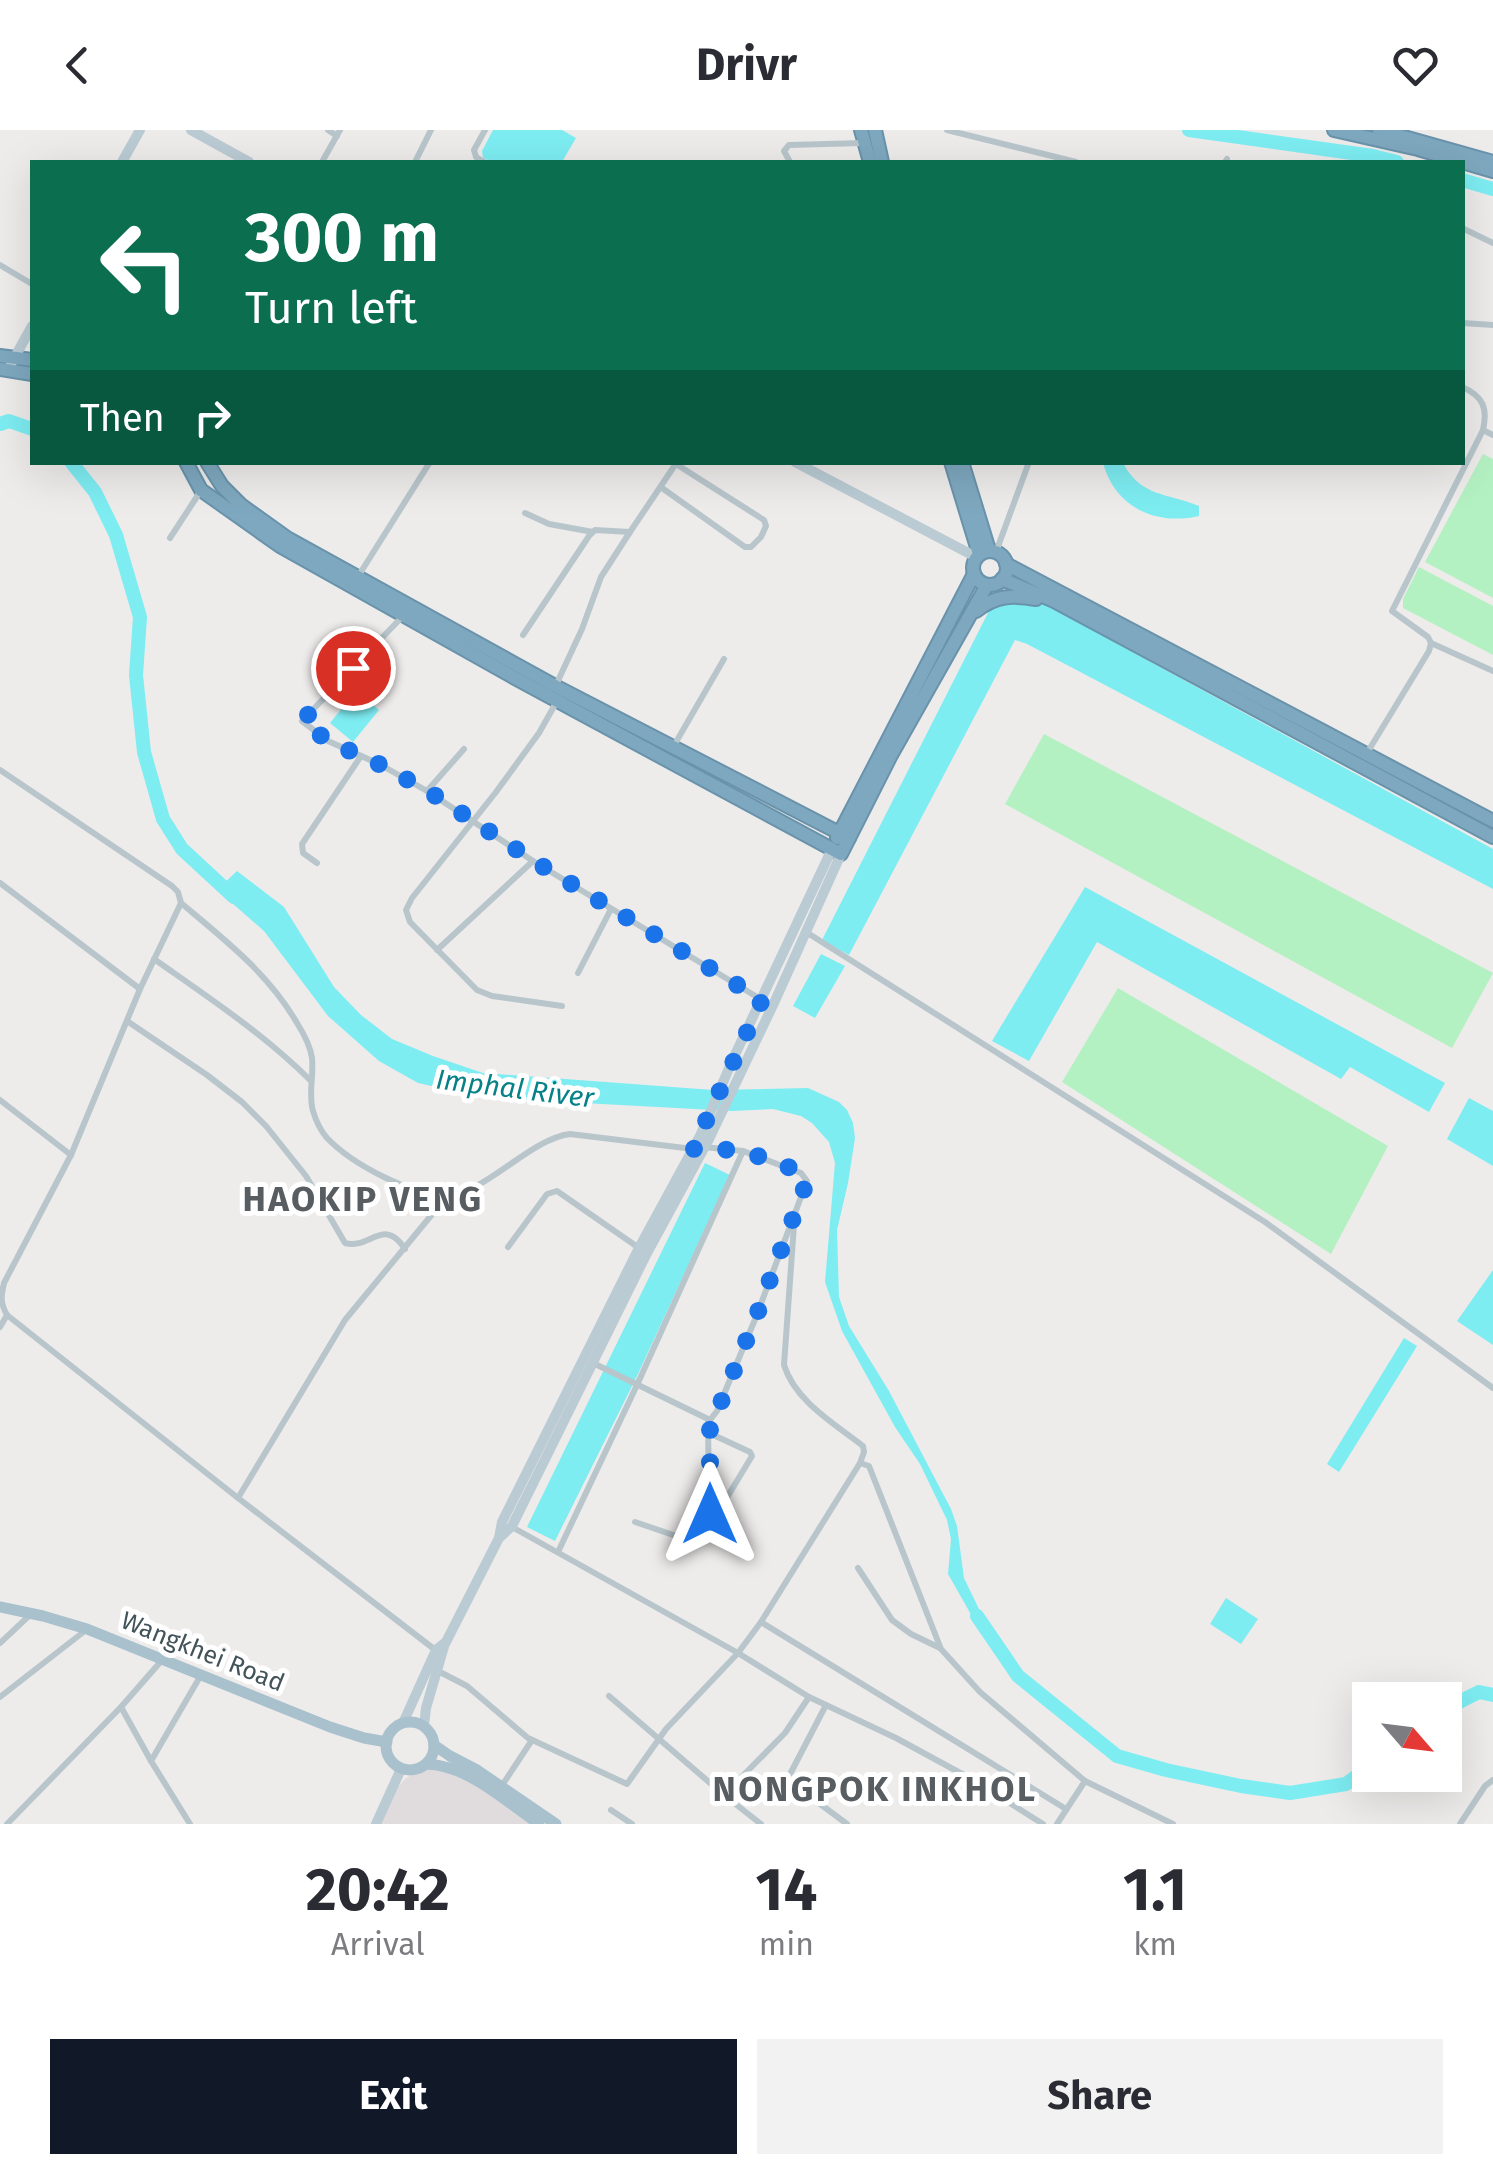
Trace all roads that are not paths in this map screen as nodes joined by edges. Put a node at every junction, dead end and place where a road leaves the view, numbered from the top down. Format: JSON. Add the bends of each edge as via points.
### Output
{"nodes":[{"id":1,"x":140,"y":130,"type":"edge"},
{"id":2,"x":191,"y":130,"type":"edge"},
{"id":3,"x":328,"y":130,"type":"edge"},
{"id":4,"x":432,"y":130,"type":"edge"},
{"id":5,"x":485,"y":130,"type":"edge"},
{"id":6,"x":875,"y":130,"type":"edge"},
{"id":7,"x":946,"y":130,"type":"edge"},
{"id":8,"x":1334,"y":130,"type":"edge"},
{"id":9,"x":1379,"y":130,"type":"edge"},
{"id":10,"x":339,"y":133,"type":"edge"},
{"id":11,"x":863,"y":136,"type":"edge"},
{"id":12,"x":1420,"y":140,"type":"edge"},
{"id":13,"x":123,"y":160,"type":"edge"},
{"id":14,"x":246,"y":160,"type":"edge"},
{"id":15,"x":323,"y":160,"type":"edge"},
{"id":16,"x":416,"y":160,"type":"edge"},
{"id":17,"x":481,"y":160,"type":"edge"},
{"id":18,"x":789,"y":160,"type":"edge"},
{"id":19,"x":882,"y":160,"type":"edge"},
{"id":20,"x":1068,"y":160,"type":"edge"},
{"id":21,"x":1493,"y":162,"type":"edge"},
{"id":22,"x":1493,"y":171,"type":"edge"},
{"id":23,"x":1465,"y":229,"type":"edge"},
{"id":24,"x":1493,"y":242,"type":"edge"},
{"id":25,"x":0,"y":265,"type":"edge"},
{"id":26,"x":30,"y":283,"type":"edge"},
{"id":27,"x":1465,"y":323,"type":"edge"},
{"id":28,"x":1493,"y":325,"type":"edge"},
{"id":29,"x":30,"y":329,"type":"edge"},
{"id":30,"x":30,"y":360,"type":"edge"},
{"id":31,"x":4,"y":366,"type":"edge"},
{"id":32,"x":30,"y":373,"type":"edge"},
{"id":33,"x":1465,"y":388,"type":"edge"},
{"id":34,"x":1493,"y":403,"type":"edge"},
{"id":35,"x":1486,"y":414,"type":"junction"},
{"id":36,"x":1483,"y":430,"type":"junction"},
{"id":37,"x":1493,"y":435,"type":"edge"},
{"id":38,"x":188,"y":465,"type":"edge"},
{"id":39,"x":209,"y":465,"type":"edge"},
{"id":40,"x":428,"y":465,"type":"edge"},
{"id":41,"x":676,"y":465,"type":"edge"},
{"id":42,"x":679,"y":465,"type":"edge"},
{"id":43,"x":802,"y":465,"type":"edge"},
{"id":44,"x":952,"y":465,"type":"edge"},
{"id":45,"x":963,"y":465,"type":"edge"},
{"id":46,"x":1028,"y":465,"type":"edge"},
{"id":47,"x":662,"y":488,"type":"junction"},
{"id":48,"x":201,"y":490,"type":"junction"},
{"id":49,"x":525,"y":514,"type":"dead end"},
{"id":50,"x":593,"y":532,"type":"junction"},
{"id":51,"x":630,"y":532,"type":"junction"},
{"id":52,"x":170,"y":538,"type":"dead end"},
{"id":53,"x":985,"y":553,"type":"junction"},
{"id":54,"x":1006,"y":564,"type":"junction"},
{"id":55,"x":974,"y":574,"type":"junction"},
{"id":56,"x":1002,"y":580,"type":"junction"},
{"id":57,"x":354,"y":582,"type":"junction"},
{"id":58,"x":987,"y":585,"type":"junction"},
{"id":59,"x":1054,"y":602,"type":"junction"},
{"id":60,"x":404,"y":616,"type":"junction"},
{"id":61,"x":969,"y":617,"type":"junction"},
{"id":62,"x":522,"y":635,"type":"dead end"},
{"id":63,"x":1431,"y":644,"type":"junction"},
{"id":64,"x":724,"y":659,"type":"dead end"},
{"id":65,"x":1493,"y":671,"type":"edge"},
{"id":66,"x":557,"y":693,"type":"junction"},
{"id":67,"x":464,"y":749,"type":"dead end"},
{"id":68,"x":669,"y":753,"type":"junction"},
{"id":69,"x":1366,"y":754,"type":"junction"},
{"id":70,"x":362,"y":756,"type":"junction"},
{"id":71,"x":0,"y":770,"type":"edge"},
{"id":72,"x":428,"y":791,"type":"junction"},
{"id":73,"x":739,"y":791,"type":"junction"},
{"id":74,"x":1493,"y":821,"type":"edge"},
{"id":75,"x":473,"y":822,"type":"junction"},
{"id":76,"x":844,"y":836,"type":"junction"},
{"id":77,"x":1493,"y":838,"type":"edge"},
{"id":78,"x":836,"y":851,"type":"junction"},
{"id":79,"x":534,"y":861,"type":"junction"},
{"id":80,"x":318,"y":863,"type":"dead end"},
{"id":81,"x":0,"y":882,"type":"edge"},
{"id":82,"x":182,"y":903,"type":"junction"},
{"id":83,"x":611,"y":909,"type":"junction"},
{"id":84,"x":806,"y":932,"type":"junction"},
{"id":85,"x":437,"y":950,"type":"junction"},
{"id":86,"x":154,"y":959,"type":"junction"},
{"id":87,"x":578,"y":973,"type":"dead end"},
{"id":88,"x":140,"y":989,"type":"junction"},
{"id":89,"x":762,"y":1000,"type":"junction"},
{"id":90,"x":562,"y":1006,"type":"dead end"},
{"id":91,"x":127,"y":1021,"type":"junction"},
{"id":92,"x":738,"y":1062,"type":"junction"},
{"id":93,"x":312,"y":1081,"type":"junction"},
{"id":94,"x":0,"y":1100,"type":"edge"},
{"id":95,"x":701,"y":1143,"type":"junction"},
{"id":96,"x":743,"y":1152,"type":"junction"},
{"id":97,"x":70,"y":1154,"type":"junction"},
{"id":98,"x":448,"y":1195,"type":"junction"},
{"id":99,"x":795,"y":1214,"type":"junction"},
{"id":100,"x":508,"y":1247,"type":"dead end"},
{"id":101,"x":639,"y":1248,"type":"junction"},
{"id":102,"x":405,"y":1249,"type":"junction"},
{"id":103,"x":0,"y":1301,"type":"edge"},
{"id":104,"x":7,"y":1314,"type":"junction"},
{"id":105,"x":0,"y":1327,"type":"edge"},
{"id":106,"x":599,"y":1366,"type":"junction"},
{"id":107,"x":638,"y":1385,"type":"junction"},
{"id":108,"x":1493,"y":1388,"type":"edge"},
{"id":109,"x":710,"y":1420,"type":"junction"},
{"id":110,"x":710,"y":1433,"type":"junction"},
{"id":111,"x":860,"y":1463,"type":"junction"},
{"id":112,"x":238,"y":1498,"type":"junction"},
{"id":113,"x":709,"y":1513,"type":"junction"},
{"id":114,"x":636,"y":1522,"type":"dead end"},
{"id":115,"x":507,"y":1524,"type":"junction"},
{"id":116,"x":558,"y":1552,"type":"junction"},
{"id":117,"x":858,"y":1568,"type":"dead end"},
{"id":118,"x":0,"y":1607,"type":"edge"},
{"id":119,"x":32,"y":1614,"type":"junction"},
{"id":120,"x":761,"y":1622,"type":"junction"},
{"id":121,"x":87,"y":1629,"type":"junction"},
{"id":122,"x":0,"y":1643,"type":"edge"},
{"id":123,"x":941,"y":1648,"type":"junction"},
{"id":124,"x":442,"y":1649,"type":"junction"},
{"id":125,"x":738,"y":1653,"type":"junction"},
{"id":126,"x":164,"y":1658,"type":"junction"},
{"id":127,"x":438,"y":1670,"type":"junction"},
{"id":128,"x":202,"y":1674,"type":"junction"},
{"id":129,"x":609,"y":1696,"type":"dead end"},
{"id":130,"x":808,"y":1696,"type":"junction"},
{"id":131,"x":0,"y":1697,"type":"edge"},
{"id":132,"x":826,"y":1705,"type":"junction"},
{"id":133,"x":121,"y":1707,"type":"junction"},
{"id":134,"x":403,"y":1723,"type":"junction"},
{"id":135,"x":424,"y":1726,"type":"junction"},
{"id":136,"x":658,"y":1739,"type":"junction"},
{"id":137,"x":532,"y":1740,"type":"junction"},
{"id":138,"x":386,"y":1742,"type":"junction"},
{"id":139,"x":434,"y":1745,"type":"junction"},
{"id":140,"x":151,"y":1761,"type":"junction"},
{"id":141,"x":426,"y":1764,"type":"junction"},
{"id":142,"x":401,"y":1768,"type":"junction"},
{"id":143,"x":1084,"y":1780,"type":"junction"},
{"id":144,"x":1493,"y":1780,"type":"edge"},
{"id":145,"x":502,"y":1787,"type":"junction"},
{"id":146,"x":724,"y":1795,"type":"junction"},
{"id":147,"x":1066,"y":1809,"type":"junction"},
{"id":148,"x":611,"y":1810,"type":"dead end"},
{"id":149,"x":7,"y":1824,"type":"edge"},
{"id":150,"x":190,"y":1824,"type":"edge"},
{"id":151,"x":376,"y":1824,"type":"edge"},
{"id":152,"x":539,"y":1824,"type":"edge"},
{"id":153,"x":556,"y":1824,"type":"edge"},
{"id":154,"x":632,"y":1824,"type":"edge"},
{"id":155,"x":761,"y":1824,"type":"edge"},
{"id":156,"x":847,"y":1824,"type":"edge"},
{"id":157,"x":1043,"y":1824,"type":"edge"},
{"id":158,"x":1057,"y":1824,"type":"edge"},
{"id":159,"x":1173,"y":1824,"type":"edge"},
{"id":160,"x":1460,"y":1824,"type":"edge"}],
"edges":[{"from":1,"to":13,"type":"street"},
{"from":2,"to":14,"type":"street"},
{"from":3,"to":10,"type":"street"},
{"from":4,"to":16,"type":"street"},
{"from":5,"to":17,"type":"street","via":[[474,150]]},
{"from":6,"to":19,"type":"highway"},
{"from":7,"to":20,"type":"street"},
{"from":8,"to":12,"type":"highway"},
{"from":9,"to":12,"type":"highway"},
{"from":10,"to":15,"type":"street"},
{"from":11,"to":18,"type":"street","via":[[789,145]]},
{"from":12,"to":21,"type":"highway"},
{"from":12,"to":22,"type":"highway"},
{"from":23,"to":24,"type":"street"},
{"from":25,"to":26,"type":"street"},
{"from":27,"to":28,"type":"street"},
{"from":29,"to":31,"type":"street"},
{"from":30,"to":31,"type":"highway"},
{"from":31,"to":32,"type":"highway"},
{"from":33,"to":35,"type":"street","via":[[1478,395]]},
{"from":34,"to":35,"type":"street"},
{"from":35,"to":36,"type":"street"},
{"from":36,"to":37,"type":"street"},
{"from":36,"to":63,"type":"street","via":[[1392,611]]},
{"from":38,"to":48,"type":"highway"},
{"from":39,"to":57,"type":"highway","via":[[254,515]]},
{"from":40,"to":57,"type":"street"},
{"from":41,"to":47,"type":"street"},
{"from":42,"to":47,"type":"street","via":[[764,520],[761,537],[745,546]]},
{"from":43,"to":53,"type":"street"},
{"from":44,"to":53,"type":"highway"},
{"from":45,"to":53,"type":"highway"},
{"from":46,"to":53,"type":"street"},
{"from":47,"to":51,"type":"street"},
{"from":48,"to":52,"type":"street"},
{"from":48,"to":57,"type":"highway","via":[[280,546]]},
{"from":49,"to":50,"type":"street"},
{"from":50,"to":51,"type":"street"},
{"from":50,"to":62,"type":"street"},
{"from":51,"to":66,"type":"street","via":[[600,578]]},
{"from":53,"to":54,"type":"highway","via":[[1001,554]]},
{"from":53,"to":55,"type":"highway"},
{"from":54,"to":56,"type":"highway"},
{"from":54,"to":69,"type":"highway"},
{"from":55,"to":58,"type":"highway"},
{"from":55,"to":76,"type":"highway"},
{"from":56,"to":58,"type":"highway"},
{"from":56,"to":59,"type":"highway"},
{"from":57,"to":60,"type":"highway"},
{"from":57,"to":66,"type":"highway"},
{"from":58,"to":61,"type":"highway"},
{"from":59,"to":61,"type":"highway","via":[[1005,596]]},
{"from":59,"to":77,"type":"highway"},
{"from":60,"to":66,"type":"highway"},
{"from":60,"to":70,"type":"street","via":[[302,721]]},
{"from":61,"to":76,"type":"highway"},
{"from":63,"to":65,"type":"street"},
{"from":63,"to":69,"type":"street"},
{"from":64,"to":68,"type":"street"},
{"from":66,"to":68,"type":"highway"},
{"from":66,"to":75,"type":"street","via":[[539,733]]},
{"from":67,"to":72,"type":"street"},
{"from":68,"to":73,"type":"highway"},
{"from":69,"to":74,"type":"highway"},
{"from":70,"to":72,"type":"street"},
{"from":70,"to":80,"type":"street","via":[[302,844],[301,852]]},
{"from":71,"to":82,"type":"street","via":[[172,886]]},
{"from":72,"to":75,"type":"street"},
{"from":73,"to":76,"type":"highway"},
{"from":73,"to":78,"type":"highway"},
{"from":75,"to":79,"type":"street"},
{"from":75,"to":85,"type":"street","via":[[407,906],[410,922]]},
{"from":76,"to":78,"type":"highway"},
{"from":78,"to":84,"type":"street"},
{"from":78,"to":89,"type":"street"},
{"from":79,"to":83,"type":"street"},
{"from":79,"to":85,"type":"street"},
{"from":81,"to":88,"type":"street"},
{"from":82,"to":86,"type":"street"},
{"from":82,"to":93,"type":"street","via":[[258,971],[295,1018],[309,1046]]},
{"from":83,"to":87,"type":"street"},
{"from":83,"to":89,"type":"street"},
{"from":84,"to":92,"type":"street"},
{"from":84,"to":108,"type":"street","via":[[1265,1222]]},
{"from":85,"to":90,"type":"street","via":[[484,993]]},
{"from":86,"to":88,"type":"street"},
{"from":86,"to":93,"type":"street"},
{"from":88,"to":91,"type":"street"},
{"from":89,"to":92,"type":"street"},
{"from":91,"to":97,"type":"street"},
{"from":91,"to":102,"type":"street","via":[[266,1126],[346,1243],[388,1234]]},
{"from":92,"to":95,"type":"street"},
{"from":93,"to":98,"type":"street","via":[[315,1117],[331,1142],[393,1180]]},
{"from":94,"to":97,"type":"street"},
{"from":95,"to":96,"type":"street"},
{"from":95,"to":98,"type":"street","via":[[560,1135]]},
{"from":95,"to":101,"type":"street"},
{"from":95,"to":106,"type":"street"},
{"from":96,"to":99,"type":"street","via":[[805,1177]]},
{"from":96,"to":107,"type":"street"},
{"from":97,"to":103,"type":"street"},
{"from":98,"to":102,"type":"street"},
{"from":99,"to":109,"type":"street"},
{"from":99,"to":111,"type":"street","via":[[784,1365],[800,1394],[862,1446]]},
{"from":100,"to":101,"type":"street","via":[[546,1194],[557,1191]]},
{"from":101,"to":115,"type":"street"},
{"from":102,"to":112,"type":"street","via":[[344,1320]]},
{"from":103,"to":104,"type":"street"},
{"from":104,"to":105,"type":"street"},
{"from":104,"to":112,"type":"street"},
{"from":106,"to":107,"type":"street"},
{"from":106,"to":115,"type":"street"},
{"from":107,"to":109,"type":"street"},
{"from":107,"to":116,"type":"street"},
{"from":109,"to":110,"type":"street"},
{"from":110,"to":113,"type":"street"},
{"from":110,"to":113,"type":"street","via":[[752,1456],[718,1514]]},
{"from":111,"to":120,"type":"street"},
{"from":111,"to":123,"type":"street","via":[[869,1466]]},
{"from":112,"to":124,"type":"street"},
{"from":113,"to":114,"type":"street","via":[[679,1537]]},
{"from":115,"to":116,"type":"street"},
{"from":115,"to":124,"type":"street"},
{"from":116,"to":125,"type":"street"},
{"from":117,"to":123,"type":"street","via":[[892,1620]]},
{"from":118,"to":119,"type":"main road","name":"Wangkhei Road"},
{"from":119,"to":121,"type":"main road","name":"Wangkhei Road"},
{"from":119,"to":122,"type":"street"},
{"from":120,"to":125,"type":"street"},
{"from":120,"to":147,"type":"street"},
{"from":121,"to":126,"type":"main road","name":"Wangkhei Road"},
{"from":121,"to":131,"type":"street"},
{"from":123,"to":143,"type":"street","via":[[980,1692]]},
{"from":124,"to":127,"type":"street"},
{"from":124,"to":134,"type":"street"},
{"from":125,"to":130,"type":"street"},
{"from":125,"to":136,"type":"street"},
{"from":126,"to":128,"type":"main road","name":"Wangkhei Road"},
{"from":126,"to":133,"type":"street"},
{"from":127,"to":135,"type":"street"},
{"from":127,"to":137,"type":"street"},
{"from":128,"to":138,"type":"main road","name":"Wangkhei Road","via":[[330,1727]]},
{"from":128,"to":140,"type":"street"},
{"from":129,"to":136,"type":"street"},
{"from":130,"to":132,"type":"street"},
{"from":130,"to":146,"type":"street","via":[[782,1738]]},
{"from":132,"to":156,"type":"street","via":[[788,1778]]},
{"from":132,"to":157,"type":"street","via":[[975,1781]]},
{"from":133,"to":140,"type":"street"},
{"from":133,"to":149,"type":"street"},
{"from":134,"to":135,"type":"main road"},
{"from":134,"to":138,"type":"main road"},
{"from":135,"to":139,"type":"main road"},
{"from":136,"to":137,"type":"street","via":[[626,1784]]},
{"from":136,"to":146,"type":"street"},
{"from":137,"to":145,"type":"street"},
{"from":138,"to":142,"type":"main road"},
{"from":139,"to":141,"type":"main road"},
{"from":139,"to":145,"type":"main road"},
{"from":140,"to":150,"type":"street"},
{"from":141,"to":142,"type":"main road"},
{"from":141,"to":152,"type":"main road","via":[[445,1764],[472,1778]]},
{"from":142,"to":151,"type":"street"},
{"from":143,"to":147,"type":"street"},
{"from":143,"to":159,"type":"street"},
{"from":144,"to":160,"type":"street"},
{"from":145,"to":153,"type":"main road"},
{"from":146,"to":155,"type":"street"},
{"from":147,"to":158,"type":"street"},
{"from":148,"to":154,"type":"street"}]}
